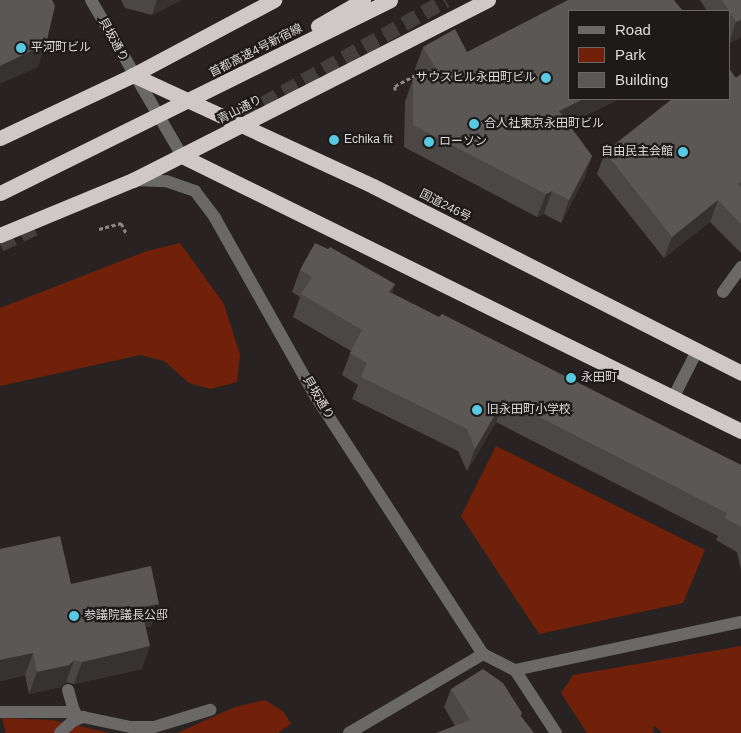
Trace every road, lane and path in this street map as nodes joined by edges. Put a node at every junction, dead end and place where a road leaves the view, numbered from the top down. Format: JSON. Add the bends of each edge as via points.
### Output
{"nodes":[{"id":1,"x":91,"y":0,"type":"edge"},
{"id":2,"x":274,"y":0,"type":"edge"},
{"id":3,"x":363,"y":0,"type":"edge"},
{"id":4,"x":390,"y":0,"type":"edge"},
{"id":5,"x":488,"y":0,"type":"edge"},
{"id":6,"x":430,"y":67,"type":"edge"},
{"id":7,"x":133,"y":74,"type":"junction"},
{"id":8,"x":395,"y":90,"type":"dead end"},
{"id":9,"x":244,"y":124,"type":"junction"},
{"id":10,"x":136,"y":128,"type":"junction"},
{"id":11,"x":0,"y":138,"type":"edge"},
{"id":12,"x":182,"y":156,"type":"junction"},
{"id":13,"x":133,"y":180,"type":"junction"},
{"id":14,"x":0,"y":193,"type":"edge"},
{"id":15,"x":100,"y":229,"type":"dead end"},
{"id":16,"x":0,"y":235,"type":"edge"},
{"id":17,"x":127,"y":235,"type":"dead end"},
{"id":18,"x":741,"y":267,"type":"edge"},
{"id":19,"x":723,"y":292,"type":"dead end"},
{"id":20,"x":697,"y":351,"type":"junction"},
{"id":21,"x":741,"y":373,"type":"edge"},
{"id":22,"x":673,"y":398,"type":"junction"},
{"id":23,"x":741,"y":431,"type":"edge"},
{"id":24,"x":741,"y":622,"type":"edge"},
{"id":25,"x":483,"y":654,"type":"junction"},
{"id":26,"x":515,"y":670,"type":"junction"},
{"id":27,"x":68,"y":690,"type":"edge"},
{"id":28,"x":210,"y":710,"type":"dead end"},
{"id":29,"x":0,"y":712,"type":"edge"},
{"id":30,"x":76,"y":716,"type":"junction"},
{"id":31,"x":120,"y":729,"type":"edge"},
{"id":32,"x":60,"y":733,"type":"edge"},
{"id":33,"x":349,"y":733,"type":"edge"},
{"id":34,"x":556,"y":733,"type":"edge"}],
"edges":[{"from":1,"to":7,"type":"street","name":"貝坂通り"},
{"from":2,"to":7,"type":"highway"},
{"from":3,"to":10,"type":"highway","name":"首都高速4号新宿線"},
{"from":4,"to":10,"type":"highway","name":"首都高速4号新宿線"},
{"from":5,"to":9,"type":"highway","name":"青山通り"},
{"from":6,"to":8,"type":"path","via":[[395,86]]},
{"from":7,"to":9,"type":"highway","name":"国道246号"},
{"from":7,"to":11,"type":"highway"},
{"from":7,"to":12,"type":"street","name":"貝坂通り"},
{"from":9,"to":12,"type":"highway","name":"青山通り"},
{"from":9,"to":20,"type":"highway","name":"国道246号"},
{"from":10,"to":14,"type":"highway","name":"首都高速4号新宿線"},
{"from":12,"to":13,"type":"highway","name":"青山通り"},
{"from":12,"to":22,"type":"highway"},
{"from":13,"to":16,"type":"highway","name":"青山通り"},
{"from":13,"to":25,"type":"street","name":"貝坂通り","via":[[166,181],[194,191],[215,218],[316,397]]},
{"from":15,"to":17,"type":"path","via":[[121,223]]},
{"from":18,"to":19,"type":"street"},
{"from":20,"to":21,"type":"highway","name":"国道246号"},
{"from":20,"to":22,"type":"street"},
{"from":22,"to":23,"type":"highway"},
{"from":24,"to":26,"type":"street"},
{"from":25,"to":26,"type":"street"},
{"from":25,"to":33,"type":"street"},
{"from":26,"to":34,"type":"street"},
{"from":27,"to":30,"type":"street"},
{"from":28,"to":31,"type":"street","via":[[154,727]]},
{"from":29,"to":30,"type":"street"},
{"from":30,"to":31,"type":"street"},
{"from":30,"to":32,"type":"street"}]}
